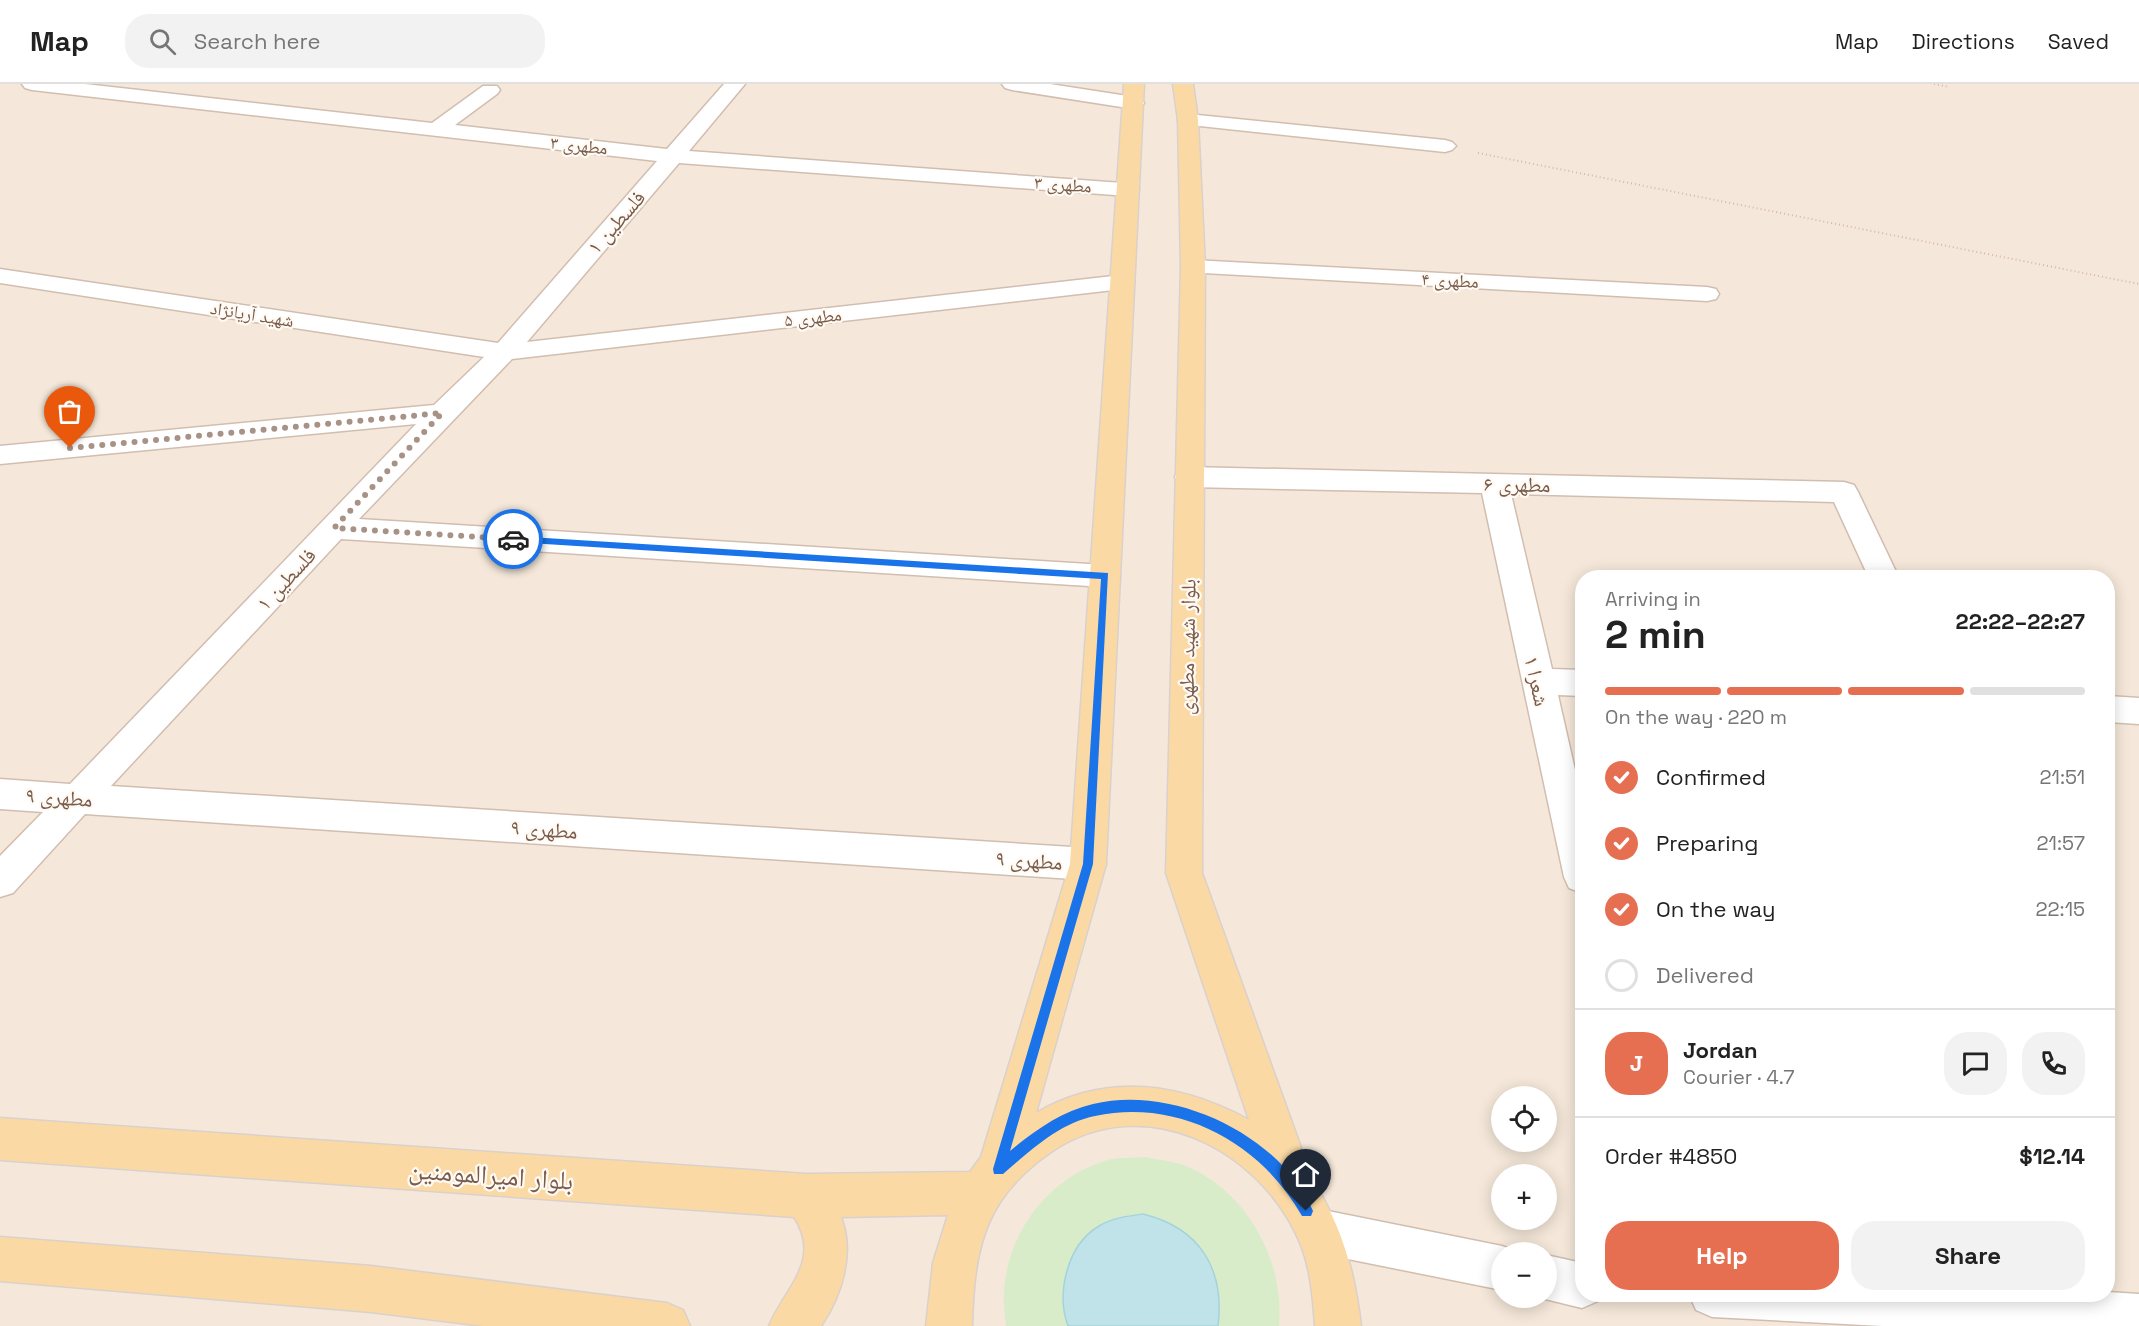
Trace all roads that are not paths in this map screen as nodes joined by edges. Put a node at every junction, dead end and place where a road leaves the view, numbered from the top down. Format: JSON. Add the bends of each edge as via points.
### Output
{"nodes":[{"id":1,"x":32,"y":84,"type":"edge"},
{"id":2,"x":173,"y":84,"type":"edge"},
{"id":3,"x":735,"y":84,"type":"edge"},
{"id":4,"x":1012,"y":84,"type":"edge"},
{"id":5,"x":1183,"y":84,"type":"edge"},
{"id":6,"x":490,"y":90,"type":"dead end"},
{"id":7,"x":1134,"y":94,"type":"edge"},
{"id":8,"x":150,"y":97,"type":"junction"},
{"id":9,"x":1188,"y":120,"type":"junction"},
{"id":10,"x":437,"y":129,"type":"junction"},
{"id":11,"x":1445,"y":146,"type":"road end"},
{"id":12,"x":672,"y":156,"type":"junction"},
{"id":13,"x":1128,"y":189,"type":"junction"},
{"id":14,"x":1193,"y":267,"type":"junction"},
{"id":15,"x":0,"y":276,"type":"edge"},
{"id":16,"x":1122,"y":282,"type":"junction"},
{"id":17,"x":1707,"y":294,"type":"dead end"},
{"id":18,"x":504,"y":352,"type":"junction"},
{"id":19,"x":442,"y":413,"type":"junction"},
{"id":20,"x":0,"y":455,"type":"edge"},
{"id":21,"x":1189,"y":477,"type":"junction"},
{"id":22,"x":1494,"y":484,"type":"junction"},
{"id":23,"x":334,"y":528,"type":"junction"},
{"id":24,"x":1880,"y":570,"type":"edge"},
{"id":25,"x":1105,"y":576,"type":"junction"},
{"id":26,"x":1537,"y":681,"type":"junction"},
{"id":27,"x":1575,"y":683,"type":"edge"},
{"id":28,"x":2115,"y":709,"type":"edge"},
{"id":29,"x":2139,"y":711,"type":"edge"},
{"id":30,"x":0,"y":794,"type":"edge"},
{"id":31,"x":79,"y":799,"type":"junction"},
{"id":32,"x":1575,"y":847,"type":"edge"},
{"id":33,"x":1088,"y":864,"type":"junction"},
{"id":34,"x":0,"y":881,"type":"edge"},
{"id":35,"x":0,"y":1139,"type":"edge"},
{"id":36,"x":990,"y":1181,"type":"junction"},
{"id":37,"x":1295,"y":1191,"type":"junction"},
{"id":38,"x":806,"y":1196,"type":"junction"},
{"id":39,"x":1318,"y":1231,"type":"junction"},
{"id":40,"x":0,"y":1259,"type":"edge"},
{"id":41,"x":1491,"y":1266,"type":"edge"},
{"id":42,"x":1557,"y":1279,"type":"edge"},
{"id":43,"x":1575,"y":1283,"type":"edge"},
{"id":44,"x":1861,"y":1302,"type":"edge"},
{"id":45,"x":2139,"y":1317,"type":"edge"},
{"id":46,"x":667,"y":1326,"type":"edge"},
{"id":47,"x":792,"y":1326,"type":"edge"},
{"id":48,"x":949,"y":1326,"type":"edge"},
{"id":49,"x":1338,"y":1326,"type":"edge"}],
"edges":[{"from":1,"to":8,"type":"street","name":"مطهری ۳"},
{"from":2,"to":8,"type":"street"},
{"from":3,"to":12,"type":"street","name":"فلسطین ۱"},
{"from":4,"to":7,"type":"street"},
{"from":5,"to":9,"type":"main road","name":"بلوار شهید مطهری"},
{"from":6,"to":10,"type":"street"},
{"from":7,"to":13,"type":"main road"},
{"from":8,"to":10,"type":"street","name":"مطهری ۳"},
{"from":9,"to":11,"type":"street"},
{"from":9,"to":14,"type":"main road","name":"بلوار شهید مطهری"},
{"from":10,"to":12,"type":"street","name":"مطهری ۳"},
{"from":12,"to":13,"type":"street","name":"مطهری ۳"},
{"from":12,"to":18,"type":"street","name":"فلسطین ۱"},
{"from":13,"to":16,"type":"main road"},
{"from":14,"to":17,"type":"street","name":"مطهری ۴"},
{"from":14,"to":21,"type":"main road","name":"بلوار شهید مطهری"},
{"from":15,"to":18,"type":"street","name":"شهید آریانژاد"},
{"from":16,"to":18,"type":"street","name":"مطهری ۵"},
{"from":16,"to":25,"type":"main road"},
{"from":18,"to":19,"type":"street","name":"فلسطین ۱"},
{"from":19,"to":20,"type":"street"},
{"from":19,"to":23,"type":"street","name":"فلسطین ۱"},
{"from":21,"to":22,"type":"street","name":"مطهری ۶"},
{"from":21,"to":37,"type":"main road","name":"بلوار شهید مطهری","via":[[1184,873]]},
{"from":22,"to":24,"type":"street","name":"مطهری ۶","via":[[1844,492]]},
{"from":22,"to":26,"type":"street","name":"شعرا ۱"},
{"from":23,"to":25,"type":"street"},
{"from":23,"to":31,"type":"street","name":"فلسطین ۱"},
{"from":25,"to":33,"type":"main road"},
{"from":26,"to":27,"type":"street"},
{"from":26,"to":32,"type":"street","name":"شعرا ۱"},
{"from":28,"to":29,"type":"street"},
{"from":30,"to":31,"type":"street","name":"مطهری ۹"},
{"from":31,"to":33,"type":"street","name":"مطهری ۹"},
{"from":31,"to":34,"type":"street","name":"فلسطین ۱"},
{"from":33,"to":36,"type":"main road"},
{"from":35,"to":38,"type":"main road","name":"بلوار امیرالمومنین"},
{"from":36,"to":37,"type":"main road","via":[[1042,1132],[1094,1110],[1149,1106],[1203,1119],[1254,1147]]},
{"from":36,"to":38,"type":"main road","name":"بلوار امیرالمومنین"},
{"from":36,"to":48,"type":"main road","via":[[961,1236],[950,1285]]},
{"from":37,"to":39,"type":"main road"},
{"from":38,"to":47,"type":"main road","via":[[821,1221],[825,1252],[819,1285]]},
{"from":39,"to":41,"type":"street"},
{"from":39,"to":49,"type":"main road","via":[[1334,1283]]},
{"from":40,"to":46,"type":"main road","via":[[371,1289]]},
{"from":42,"to":43,"type":"street"},
{"from":44,"to":45,"type":"street"}]}
